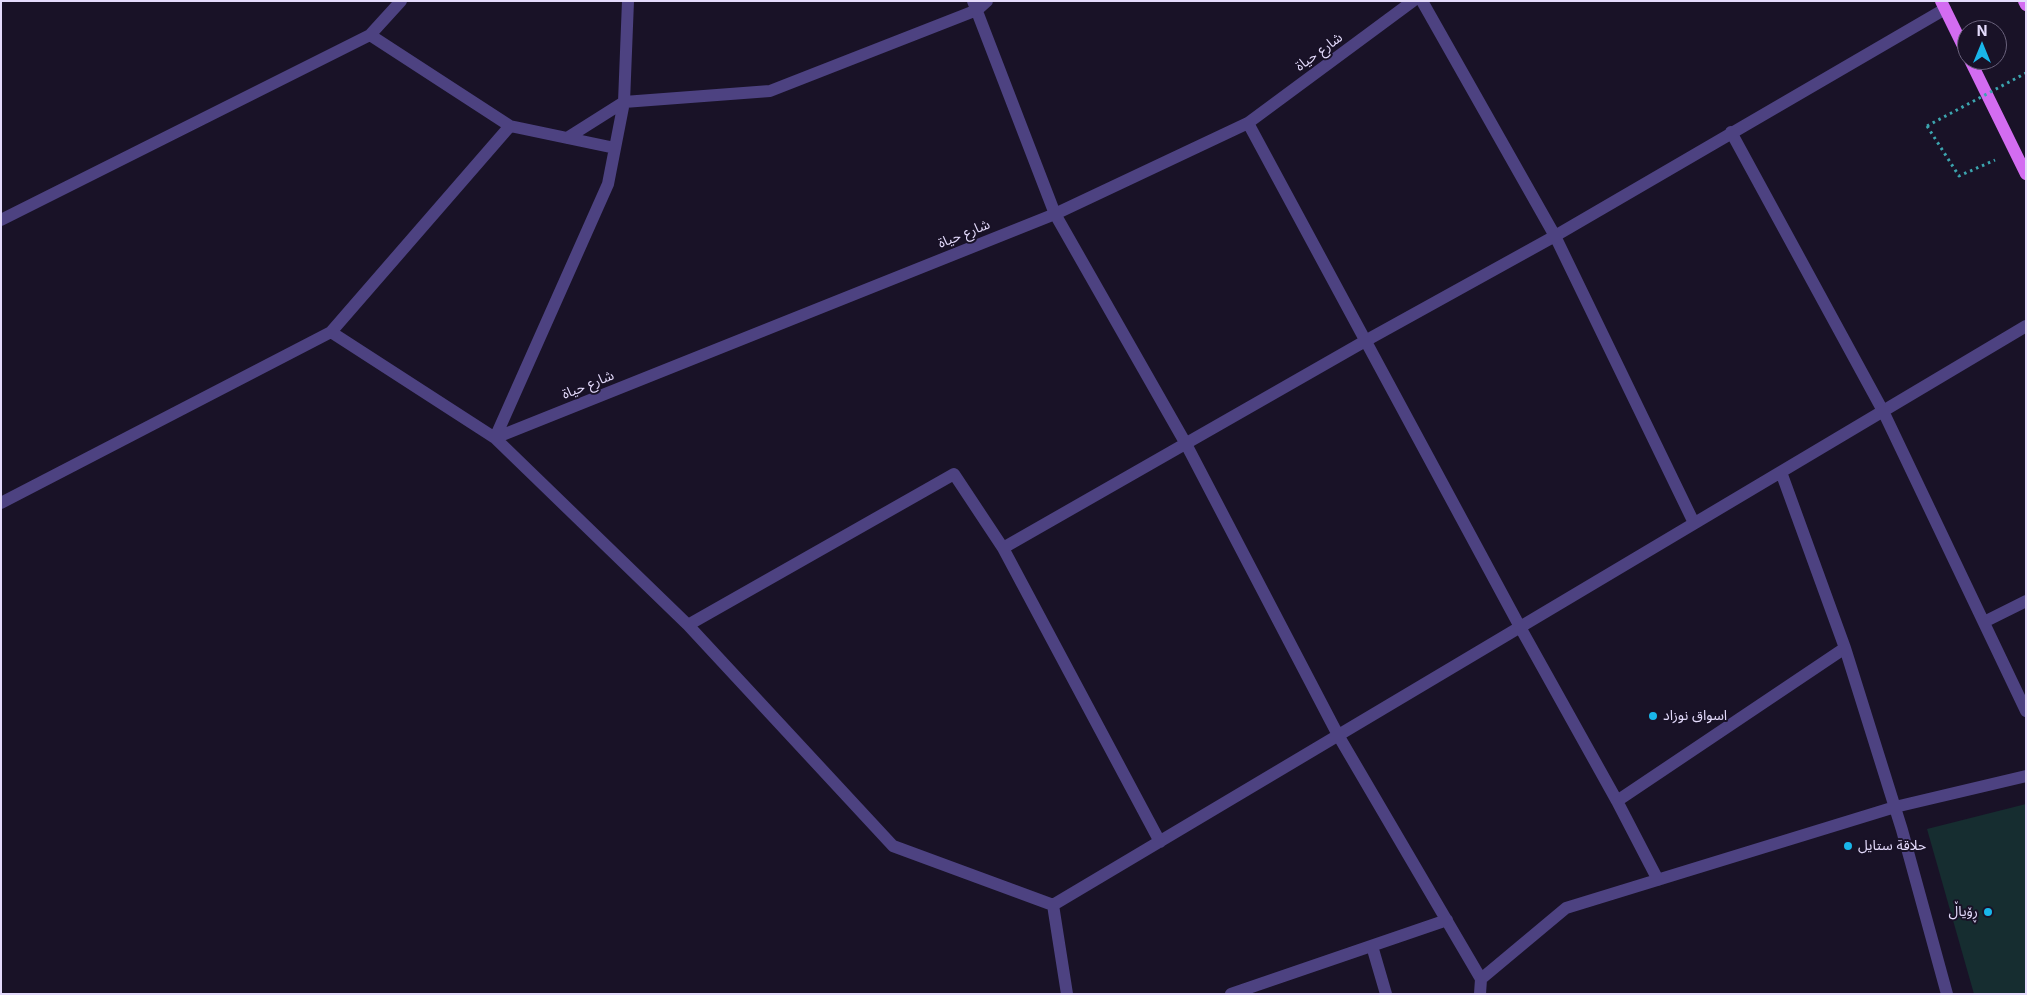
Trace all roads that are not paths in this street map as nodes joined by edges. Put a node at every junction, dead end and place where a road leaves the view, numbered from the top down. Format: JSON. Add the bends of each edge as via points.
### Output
{"nodes":[{"id":1,"x":401,"y":1,"type":"edge"},
{"id":2,"x":628,"y":1,"type":"edge"},
{"id":3,"x":987,"y":1,"type":"edge"},
{"id":4,"x":1414,"y":1,"type":"edge"},
{"id":5,"x":1422,"y":1,"type":"edge"},
{"id":6,"x":2024,"y":1,"type":"edge"},
{"id":7,"x":1943,"y":5,"type":"edge"},
{"id":8,"x":2026,"y":5,"type":"edge"},
{"id":9,"x":975,"y":6,"type":"edge"},
{"id":10,"x":1957,"y":34,"type":"edge"},
{"id":11,"x":370,"y":35,"type":"junction"},
{"id":12,"x":1975,"y":70,"type":"edge"},
{"id":13,"x":624,"y":102,"type":"junction"},
{"id":14,"x":1248,"y":123,"type":"junction"},
{"id":15,"x":510,"y":126,"type":"junction"},
{"id":16,"x":1731,"y":132,"type":"junction"},
{"id":17,"x":567,"y":138,"type":"junction"},
{"id":18,"x":615,"y":148,"type":"junction"},
{"id":19,"x":2026,"y":174,"type":"edge"},
{"id":20,"x":1055,"y":214,"type":"junction"},
{"id":21,"x":1,"y":220,"type":"edge"},
{"id":22,"x":1555,"y":236,"type":"junction"},
{"id":23,"x":2026,"y":326,"type":"edge"},
{"id":24,"x":331,"y":332,"type":"junction"},
{"id":25,"x":1367,"y":340,"type":"junction"},
{"id":26,"x":1883,"y":411,"type":"junction"},
{"id":27,"x":496,"y":438,"type":"junction"},
{"id":28,"x":1186,"y":444,"type":"junction"},
{"id":29,"x":1781,"y":472,"type":"junction"},
{"id":30,"x":1,"y":504,"type":"edge"},
{"id":31,"x":1694,"y":523,"type":"junction"},
{"id":32,"x":1003,"y":548,"type":"junction"},
{"id":33,"x":2026,"y":601,"type":"edge"},
{"id":34,"x":1984,"y":622,"type":"junction"},
{"id":35,"x":688,"y":625,"type":"junction"},
{"id":36,"x":1520,"y":627,"type":"junction"},
{"id":37,"x":1845,"y":648,"type":"junction"},
{"id":38,"x":2026,"y":712,"type":"edge"},
{"id":39,"x":1338,"y":736,"type":"junction"},
{"id":40,"x":2026,"y":776,"type":"edge"},
{"id":41,"x":1617,"y":801,"type":"junction"},
{"id":42,"x":1895,"y":807,"type":"junction"},
{"id":43,"x":1160,"y":842,"type":"junction"},
{"id":44,"x":1658,"y":880,"type":"junction"},
{"id":45,"x":1053,"y":905,"type":"junction"},
{"id":46,"x":1447,"y":920,"type":"junction"},
{"id":47,"x":1372,"y":946,"type":"junction"},
{"id":48,"x":1481,"y":979,"type":"junction"},
{"id":49,"x":1068,"y":994,"type":"edge"},
{"id":50,"x":1231,"y":994,"type":"edge"},
{"id":51,"x":1386,"y":994,"type":"edge"},
{"id":52,"x":1480,"y":994,"type":"edge"},
{"id":53,"x":1947,"y":994,"type":"edge"}],
"edges":[{"from":1,"to":11,"type":"street"},
{"from":2,"to":13,"type":"street"},
{"from":3,"to":9,"type":"street"},
{"from":4,"to":14,"type":"street","name":"شارع حياة"},
{"from":5,"to":22,"type":"street"},
{"from":6,"to":8,"type":"main road"},
{"from":7,"to":10,"type":"main road"},
{"from":7,"to":16,"type":"street"},
{"from":9,"to":13,"type":"street","via":[[770,91]]},
{"from":9,"to":20,"type":"street"},
{"from":11,"to":15,"type":"street"},
{"from":11,"to":21,"type":"street"},
{"from":12,"to":19,"type":"main road"},
{"from":13,"to":17,"type":"street"},
{"from":13,"to":18,"type":"street"},
{"from":14,"to":20,"type":"street","name":"شارع حياة"},
{"from":14,"to":25,"type":"street"},
{"from":15,"to":17,"type":"street"},
{"from":15,"to":24,"type":"street"},
{"from":16,"to":22,"type":"street"},
{"from":16,"to":26,"type":"street"},
{"from":17,"to":18,"type":"street"},
{"from":18,"to":27,"type":"street","via":[[608,184]]},
{"from":20,"to":27,"type":"street","name":"شارع حياة"},
{"from":20,"to":28,"type":"street"},
{"from":22,"to":25,"type":"street"},
{"from":22,"to":31,"type":"street"},
{"from":23,"to":26,"type":"street"},
{"from":24,"to":27,"type":"street"},
{"from":24,"to":30,"type":"street"},
{"from":25,"to":28,"type":"street"},
{"from":25,"to":36,"type":"street"},
{"from":26,"to":29,"type":"street"},
{"from":26,"to":34,"type":"street"},
{"from":27,"to":35,"type":"street"},
{"from":28,"to":32,"type":"street"},
{"from":28,"to":39,"type":"street"},
{"from":29,"to":31,"type":"street"},
{"from":29,"to":37,"type":"street"},
{"from":31,"to":36,"type":"street"},
{"from":32,"to":35,"type":"street","via":[[954,474]]},
{"from":32,"to":43,"type":"street"},
{"from":33,"to":34,"type":"street"},
{"from":34,"to":38,"type":"street"},
{"from":35,"to":45,"type":"street","via":[[893,846]]},
{"from":36,"to":39,"type":"street"},
{"from":36,"to":41,"type":"street"},
{"from":37,"to":41,"type":"street"},
{"from":37,"to":42,"type":"street"},
{"from":39,"to":43,"type":"street"},
{"from":39,"to":46,"type":"street"},
{"from":40,"to":42,"type":"street"},
{"from":41,"to":44,"type":"street"},
{"from":42,"to":44,"type":"street"},
{"from":42,"to":53,"type":"street"},
{"from":43,"to":45,"type":"street"},
{"from":44,"to":48,"type":"street","via":[[1566,908]]},
{"from":45,"to":49,"type":"street"},
{"from":46,"to":47,"type":"street"},
{"from":46,"to":48,"type":"street"},
{"from":47,"to":50,"type":"street"},
{"from":47,"to":51,"type":"street"},
{"from":48,"to":52,"type":"street"}]}
